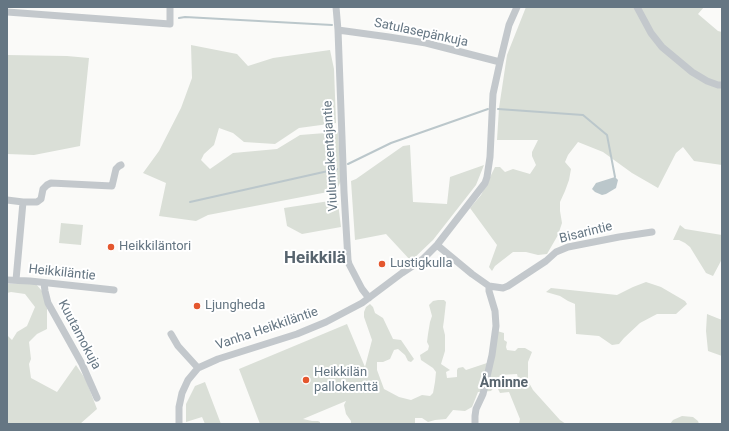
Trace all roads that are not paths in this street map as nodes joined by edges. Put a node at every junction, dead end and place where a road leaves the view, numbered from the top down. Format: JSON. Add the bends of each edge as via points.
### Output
{"nodes":[{"id":1,"x":170,"y":7,"type":"edge"},
{"id":2,"x":336,"y":7,"type":"edge"},
{"id":3,"x":517,"y":7,"type":"edge"},
{"id":4,"x":637,"y":7,"type":"edge"},
{"id":5,"x":7,"y":12,"type":"edge"},
{"id":6,"x":338,"y":30,"type":"junction"},
{"id":7,"x":500,"y":62,"type":"junction"},
{"id":8,"x":722,"y":85,"type":"edge"},
{"id":9,"x":121,"y":165,"type":"dead end"},
{"id":10,"x":7,"y":200,"type":"edge"},
{"id":11,"x":23,"y":202,"type":"junction"},
{"id":12,"x":652,"y":232,"type":"dead end"},
{"id":13,"x":437,"y":245,"type":"junction"},
{"id":14,"x":7,"y":280,"type":"edge"},
{"id":15,"x":16,"y":280,"type":"junction"},
{"id":16,"x":44,"y":283,"type":"junction"},
{"id":17,"x":489,"y":286,"type":"junction"},
{"id":18,"x":114,"y":290,"type":"dead end"},
{"id":19,"x":369,"y":298,"type":"junction"},
{"id":20,"x":171,"y":334,"type":"dead end"},
{"id":21,"x":198,"y":368,"type":"junction"},
{"id":22,"x":97,"y":398,"type":"dead end"},
{"id":23,"x":179,"y":424,"type":"edge"},
{"id":24,"x":475,"y":424,"type":"edge"}],
"edges":[{"from":1,"to":5,"type":"street","via":[[170,24]]},
{"from":2,"to":6,"type":"street","name":"Viulunrakentajantie"},
{"from":3,"to":7,"type":"street","name":"Vanha Heikkiläntie","via":[[509,25]]},
{"from":4,"to":8,"type":"street","via":[[662,47],[692,72],[707,81]]},
{"from":6,"to":7,"type":"street","name":"Satulasepänkuja","via":[[426,43]]},
{"from":6,"to":19,"type":"street","name":"Viulunrakentajantie","via":[[348,260]]},
{"from":7,"to":13,"type":"street","name":"Vanha Heikkiläntie","via":[[493,94],[487,177]]},
{"from":9,"to":11,"type":"street","via":[[116,169],[112,186],[51,183],[43,189],[41,199],[37,202]]},
{"from":10,"to":11,"type":"street"},
{"from":11,"to":15,"type":"street"},
{"from":12,"to":17,"type":"street","name":"Bisarintie","via":[[568,247],[556,252],[508,286]]},
{"from":13,"to":17,"type":"street"},
{"from":13,"to":19,"type":"street","name":"Vanha Heikkiläntie","via":[[423,260]]},
{"from":14,"to":15,"type":"street","name":"Heikkiläntie"},
{"from":15,"to":16,"type":"street","name":"Heikkiläntie"},
{"from":16,"to":18,"type":"street","name":"Heikkiläntie"},
{"from":16,"to":22,"type":"street","name":"Kuutamokuja","via":[[48,303],[82,364]]},
{"from":17,"to":24,"type":"street","via":[[496,326],[483,394],[476,409]]},
{"from":19,"to":21,"type":"street","name":"Vanha Heikkiläntie","via":[[326,322],[297,334],[218,359]]},
{"from":20,"to":21,"type":"street"},
{"from":21,"to":23,"type":"street","name":"Vanha Heikkiläntie","via":[[182,393]]}]}
